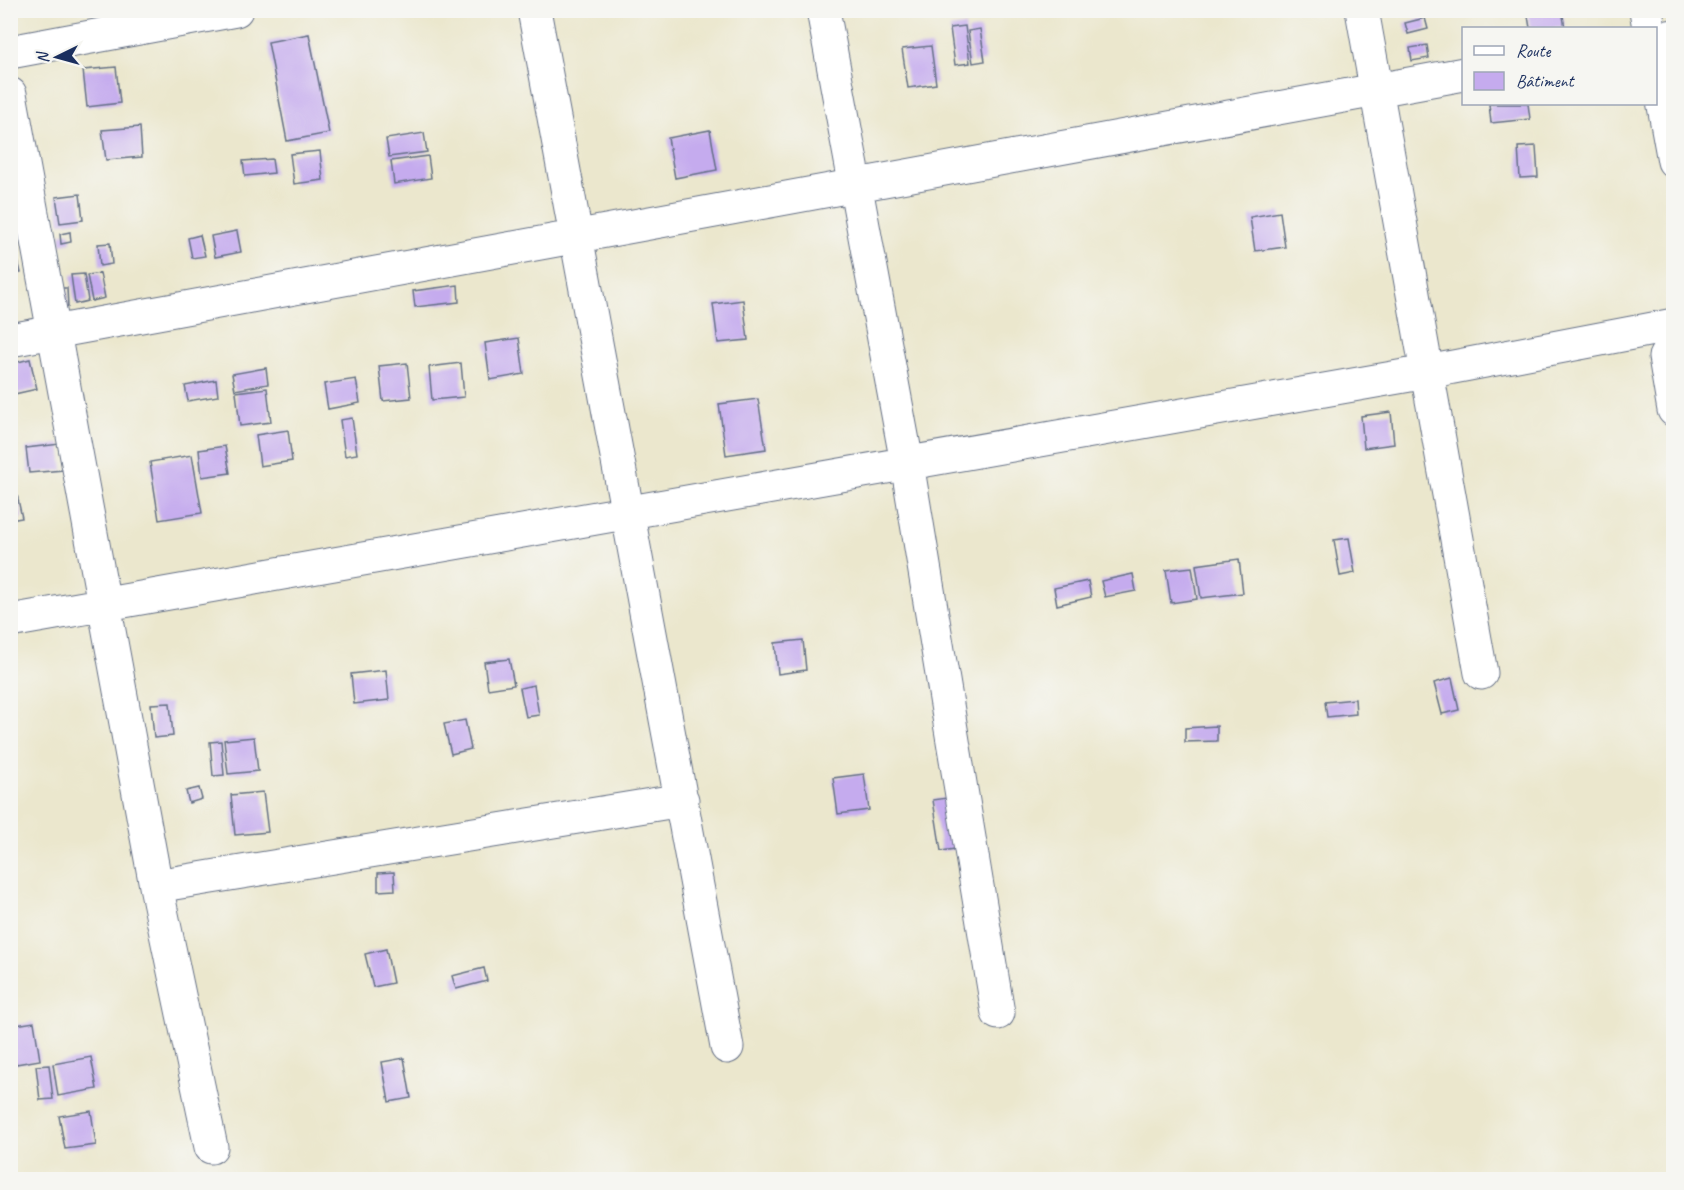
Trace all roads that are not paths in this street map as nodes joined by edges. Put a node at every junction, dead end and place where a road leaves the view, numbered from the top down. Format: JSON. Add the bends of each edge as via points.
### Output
{"nodes":[{"id":1,"x":236,"y":10,"type":"edge"},
{"id":2,"x":534,"y":10,"type":"edge"},
{"id":3,"x":823,"y":10,"type":"edge"},
{"id":4,"x":1362,"y":10,"type":"edge"},
{"id":5,"x":1646,"y":10,"type":"edge"},
{"id":6,"x":1650,"y":27,"type":"edge"},
{"id":7,"x":1674,"y":36,"type":"edge"},
{"id":8,"x":1657,"y":39,"type":"edge"},
{"id":9,"x":10,"y":52,"type":"edge"},
{"id":10,"x":1657,"y":68,"type":"edge"},
{"id":11,"x":1462,"y":74,"type":"edge"},
{"id":12,"x":1377,"y":90,"type":"junction"},
{"id":13,"x":10,"y":94,"type":"edge"},
{"id":14,"x":1674,"y":161,"type":"edge"},
{"id":15,"x":855,"y":186,"type":"junction"},
{"id":16,"x":576,"y":237,"type":"junction"},
{"id":17,"x":1674,"y":325,"type":"edge"},
{"id":18,"x":54,"y":332,"type":"junction"},
{"id":19,"x":10,"y":340,"type":"edge"},
{"id":20,"x":1674,"y":343,"type":"edge"},
{"id":21,"x":1427,"y":372,"type":"junction"},
{"id":22,"x":1674,"y":410,"type":"edge"},
{"id":23,"x":907,"y":463,"type":"junction"},
{"id":24,"x":628,"y":512,"type":"junction"},
{"id":25,"x":104,"y":604,"type":"junction"},
{"id":26,"x":10,"y":621,"type":"edge"},
{"id":27,"x":1481,"y":673,"type":"dead end"},
{"id":28,"x":682,"y":800,"type":"junction"},
{"id":29,"x":156,"y":886,"type":"junction"},
{"id":30,"x":998,"y":1013,"type":"dead end"},
{"id":31,"x":727,"y":1047,"type":"dead end"},
{"id":32,"x":211,"y":1147,"type":"dead end"}],
"edges":[{"from":1,"to":9,"type":"street"},
{"from":2,"to":16,"type":"street"},
{"from":3,"to":15,"type":"street"},
{"from":4,"to":12,"type":"street"},
{"from":5,"to":6,"type":"street"},
{"from":7,"to":8,"type":"street"},
{"from":10,"to":14,"type":"street"},
{"from":11,"to":12,"type":"street"},
{"from":12,"to":15,"type":"street"},
{"from":12,"to":21,"type":"street"},
{"from":13,"to":18,"type":"street"},
{"from":15,"to":16,"type":"street"},
{"from":15,"to":23,"type":"street"},
{"from":16,"to":18,"type":"street"},
{"from":16,"to":24,"type":"street"},
{"from":17,"to":21,"type":"street"},
{"from":18,"to":19,"type":"street"},
{"from":18,"to":25,"type":"street"},
{"from":20,"to":22,"type":"street","via":[[1665,357]]},
{"from":21,"to":23,"type":"street"},
{"from":21,"to":27,"type":"street"},
{"from":23,"to":24,"type":"street"},
{"from":23,"to":30,"type":"street"},
{"from":24,"to":25,"type":"street"},
{"from":24,"to":28,"type":"street"},
{"from":25,"to":26,"type":"street"},
{"from":25,"to":29,"type":"street"},
{"from":28,"to":29,"type":"street"},
{"from":28,"to":31,"type":"street"},
{"from":29,"to":32,"type":"street"}]}
